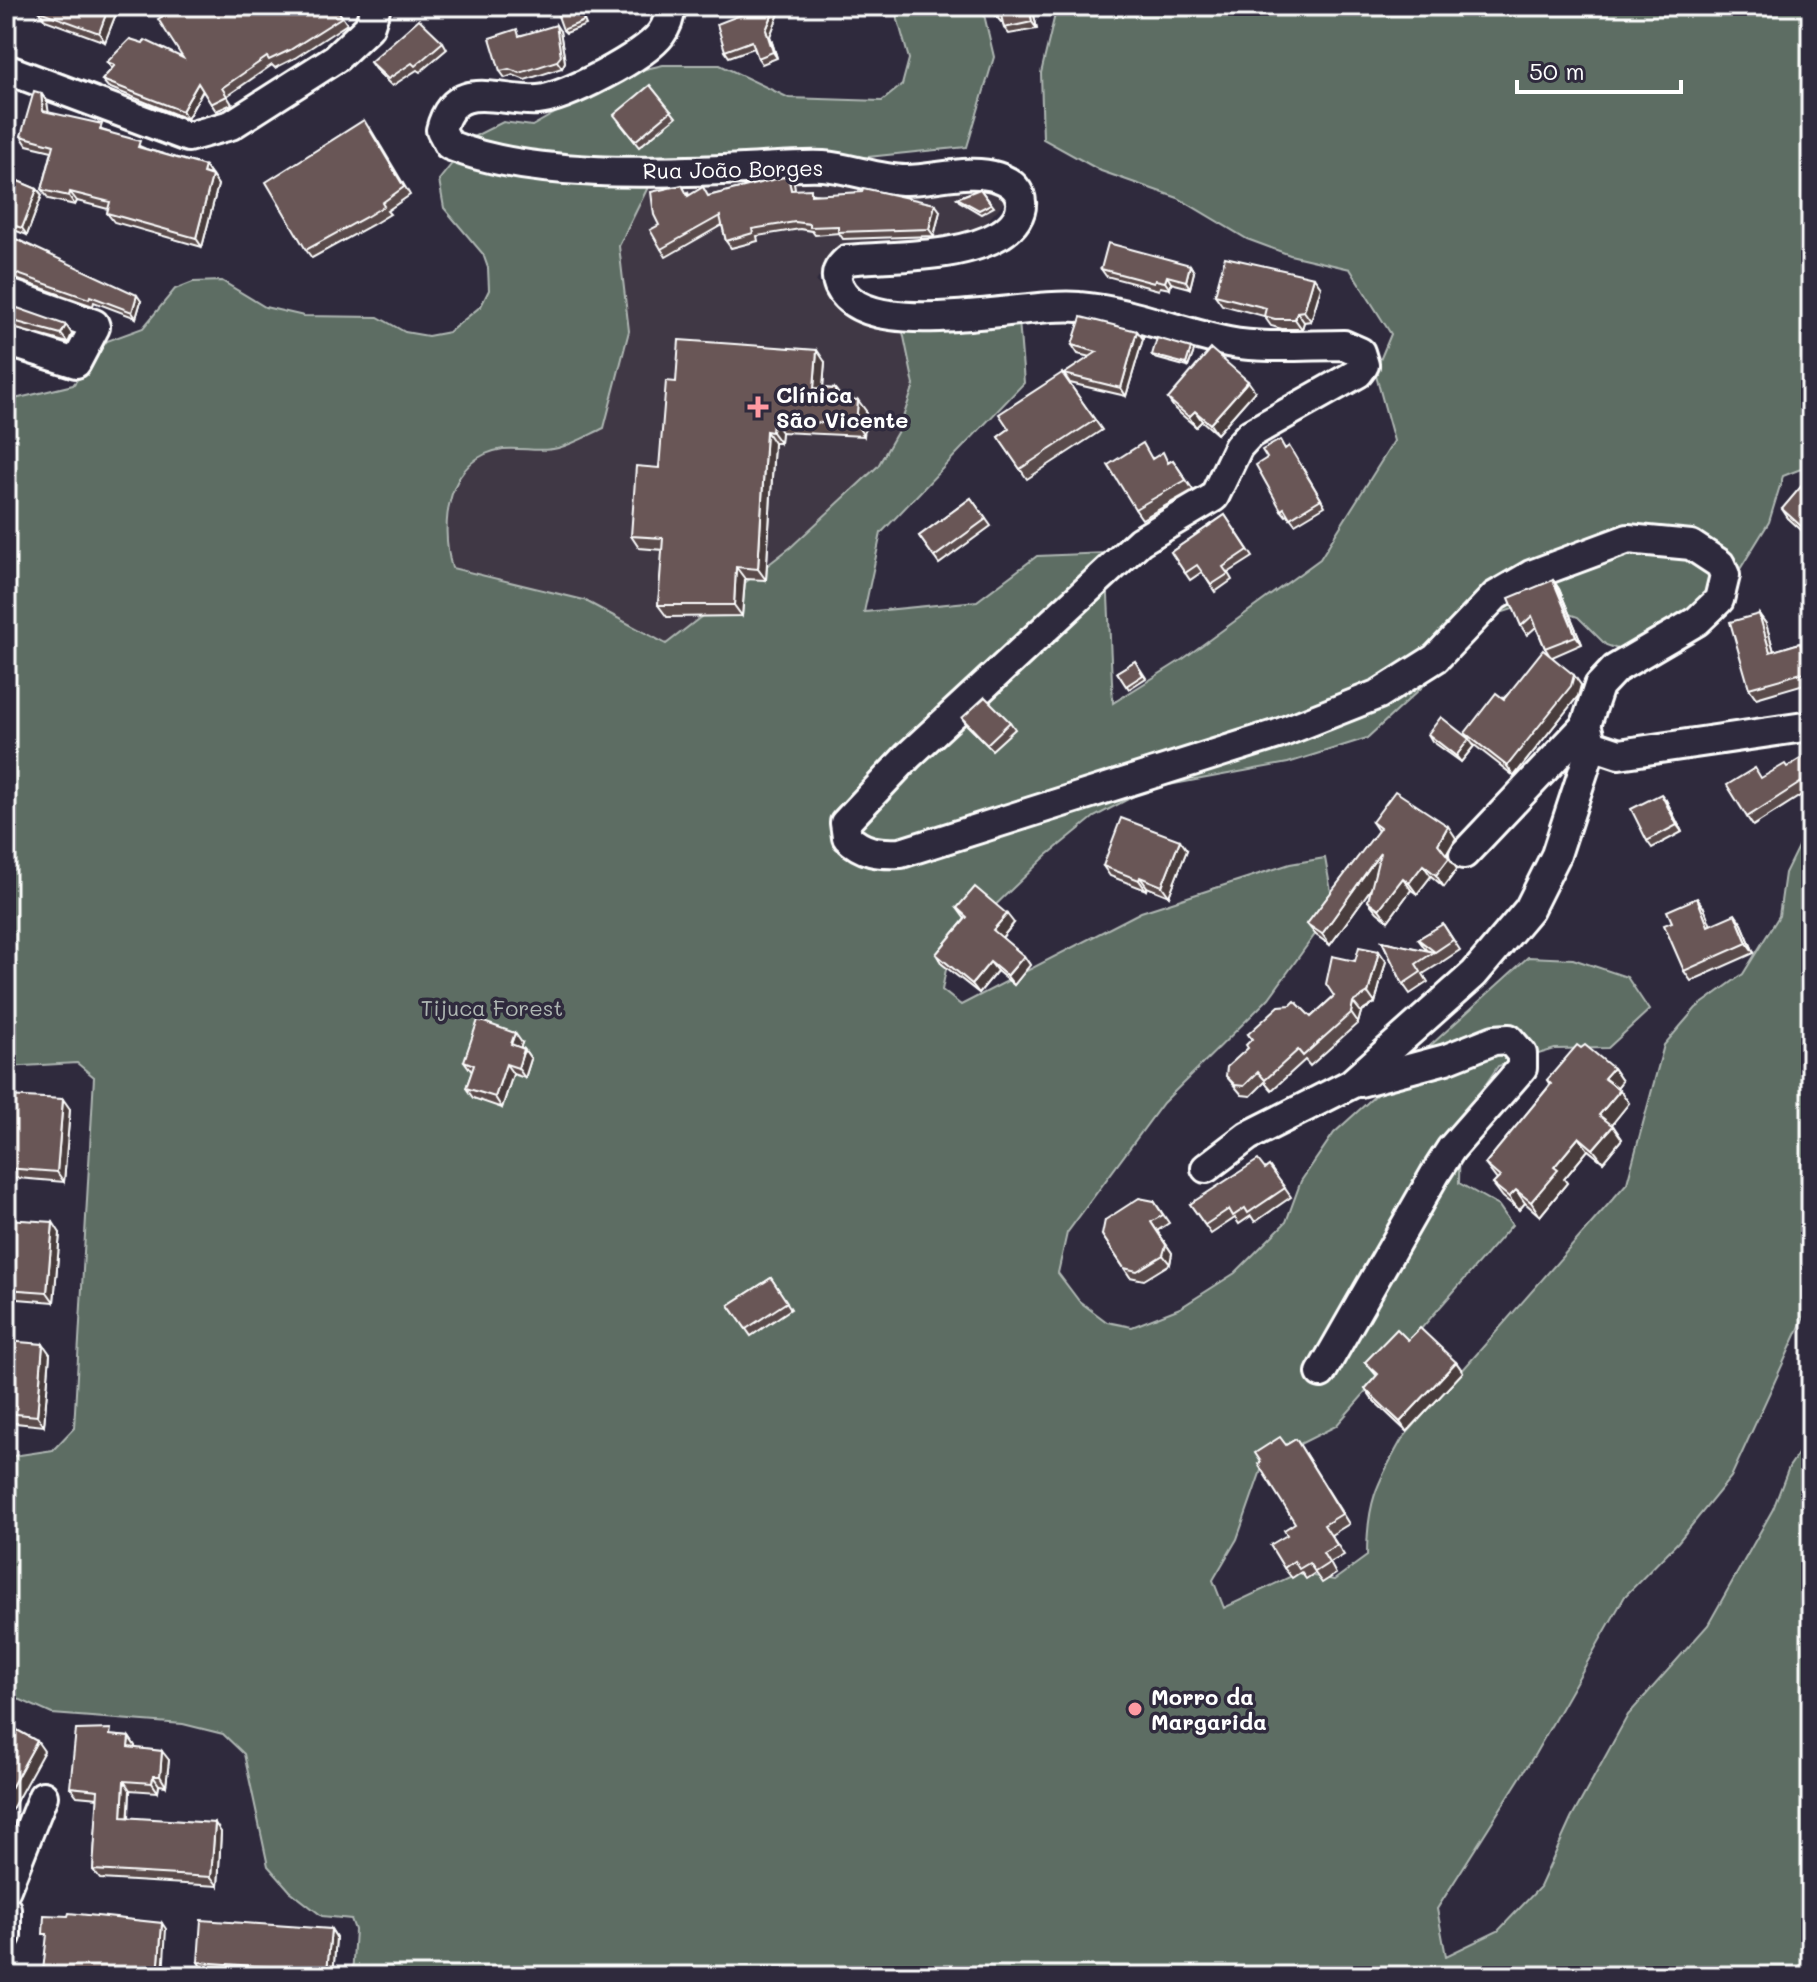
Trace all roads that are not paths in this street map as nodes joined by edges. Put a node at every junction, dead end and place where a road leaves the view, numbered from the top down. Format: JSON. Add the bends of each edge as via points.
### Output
{"nodes":[{"id":1,"x":376,"y":6,"type":"edge"},
{"id":2,"x":671,"y":6,"type":"edge"},
{"id":3,"x":6,"y":69,"type":"edge"},
{"id":4,"x":6,"y":293,"type":"edge"},
{"id":5,"x":6,"y":341,"type":"edge"},
{"id":6,"x":1811,"y":726,"type":"edge"},
{"id":7,"x":1589,"y":735,"type":"junction"},
{"id":8,"x":1464,"y":854,"type":"dead end"},
{"id":9,"x":1351,"y":1084,"type":"junction"},
{"id":10,"x":1206,"y":1168,"type":"dead end"},
{"id":11,"x":1321,"y":1373,"type":"dead end"},
{"id":12,"x":43,"y":1796,"type":"dead end"},
{"id":13,"x":6,"y":1889,"type":"edge"},
{"id":14,"x":6,"y":1909,"type":"edge"},
{"id":15,"x":6,"y":1936,"type":"edge"}],
"edges":[{"from":1,"to":3,"type":"street","via":[[369,27],[336,58],[231,125],[188,137]]},
{"from":2,"to":7,"type":"street","name":"Rua João Borges","via":[[662,33],[650,46],[605,75],[540,101],[477,95],[458,101],[444,116],[441,130],[449,145],[511,164],[669,172],[823,166],[904,180],[996,176],[1018,189],[1024,202],[1009,229],[960,249],[847,260],[836,277],[841,291],[858,305],[894,317],[1079,307],[1232,343],[1344,345],[1360,352],[1364,365],[1250,434],[1214,497],[1161,527],[1117,563],[853,811],[845,823],[847,837],[874,854],[901,853],[1278,734],[1404,680],[1436,658],[1495,596],[1531,575],[1628,539],[1691,545],[1720,564],[1725,575],[1719,600],[1697,621],[1615,669],[1599,686]]},
{"from":4,"to":5,"type":"street","via":[[95,327],[76,363]]},
{"from":6,"to":7,"type":"street","via":[[1619,754]]},
{"from":7,"to":8,"type":"street"},
{"from":7,"to":9,"type":"street","via":[[1556,855],[1529,909],[1474,974]]},
{"from":9,"to":10,"type":"street","via":[[1248,1136]]},
{"from":9,"to":11,"type":"street","via":[[1446,1059],[1494,1040],[1509,1039],[1522,1054],[1522,1068],[1435,1174]]},
{"from":12,"to":13,"type":"street"},
{"from":14,"to":15,"type":"street"}]}
